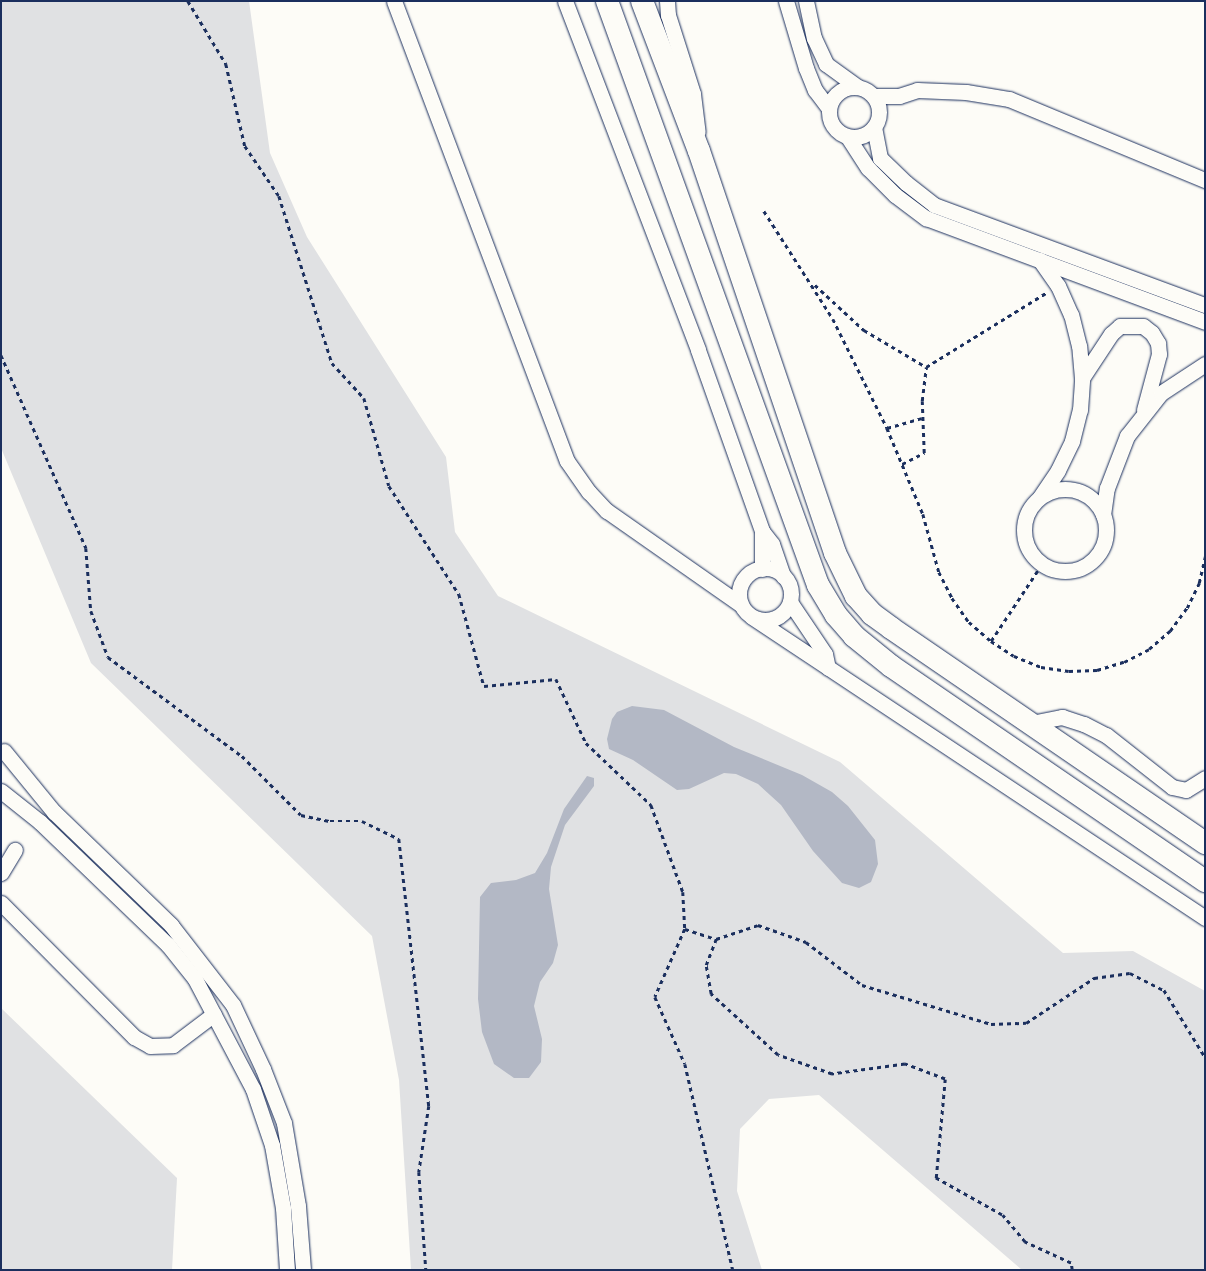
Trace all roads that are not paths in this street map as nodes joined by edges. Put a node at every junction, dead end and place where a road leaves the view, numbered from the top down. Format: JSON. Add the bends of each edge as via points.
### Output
{"nodes":[{"id":1,"x":394,"y":1,"type":"edge"},
{"id":2,"x":565,"y":1,"type":"edge"},
{"id":3,"x":608,"y":1,"type":"edge"},
{"id":4,"x":642,"y":1,"type":"edge"},
{"id":5,"x":667,"y":1,"type":"edge"},
{"id":6,"x":786,"y":1,"type":"edge"},
{"id":7,"x":806,"y":1,"type":"edge"},
{"id":8,"x":858,"y":87,"type":"junction"},
{"id":9,"x":874,"y":96,"type":"junction"},
{"id":10,"x":828,"y":107,"type":"junction"},
{"id":11,"x":874,"y":127,"type":"junction"},
{"id":12,"x":850,"y":139,"type":"junction"},
{"id":13,"x":699,"y":151,"type":"junction"},
{"id":14,"x":665,"y":161,"type":"junction"},
{"id":15,"x":1205,"y":180,"type":"edge"},
{"id":16,"x":1040,"y":260,"type":"junction"},
{"id":17,"x":1205,"y":305,"type":"edge"},
{"id":18,"x":1205,"y":322,"type":"edge"},
{"id":19,"x":1205,"y":364,"type":"edge"},
{"id":20,"x":1082,"y":378,"type":"junction"},
{"id":21,"x":1142,"y":414,"type":"junction"},
{"id":22,"x":1040,"y":497,"type":"junction"},
{"id":23,"x":1103,"y":515,"type":"junction"},
{"id":24,"x":762,"y":531,"type":"junction"},
{"id":25,"x":762,"y":569,"type":"junction"},
{"id":26,"x":783,"y":576,"type":"junction"},
{"id":27,"x":708,"y":583,"type":"junction"},
{"id":28,"x":740,"y":585,"type":"junction"},
{"id":29,"x":790,"y":602,"type":"junction"},
{"id":30,"x":741,"y":605,"type":"junction"},
{"id":31,"x":752,"y":617,"type":"junction"},
{"id":32,"x":828,"y":668,"type":"junction"},
{"id":33,"x":1031,"y":723,"type":"junction"},
{"id":34,"x":3,"y":746,"type":"edge"},
{"id":35,"x":1,"y":768,"type":"edge"},
{"id":36,"x":1205,"y":778,"type":"edge"},
{"id":37,"x":1,"y":791,"type":"edge"},
{"id":38,"x":1205,"y":843,"type":"edge"},
{"id":39,"x":15,"y":850,"type":"dead end"},
{"id":40,"x":1,"y":873,"type":"edge"},
{"id":41,"x":1205,"y":880,"type":"edge"},
{"id":42,"x":1,"y":903,"type":"edge"},
{"id":43,"x":1205,"y":918,"type":"edge"},
{"id":44,"x":214,"y":1014,"type":"junction"},
{"id":45,"x":298,"y":1206,"type":"junction"},
{"id":46,"x":283,"y":1208,"type":"junction"},
{"id":47,"x":287,"y":1270,"type":"edge"},
{"id":48,"x":303,"y":1270,"type":"edge"}],
"edges":[{"from":1,"to":27,"type":"street","via":[[567,461],[607,511]]},
{"from":2,"to":24,"type":"street"},
{"from":3,"to":14,"type":"street"},
{"from":4,"to":13,"type":"street"},
{"from":5,"to":13,"type":"street","via":[[668,15],[694,94]]},
{"from":6,"to":10,"type":"street","via":[[806,68],[815,90]]},
{"from":7,"to":8,"type":"street","via":[[814,38],[826,64]]},
{"from":8,"to":9,"type":"street"},
{"from":8,"to":10,"type":"street","via":[[842,90]]},
{"from":9,"to":11,"type":"street","via":[[880,112]]},
{"from":9,"to":15,"type":"street","via":[[899,96],[917,90],[966,92],[1009,99]]},
{"from":10,"to":12,"type":"street","via":[[830,122]]},
{"from":11,"to":12,"type":"street"},
{"from":11,"to":17,"type":"street","via":[[880,158],[934,205]]},
{"from":12,"to":16,"type":"street","via":[[868,168],[895,195],[926,218]]},
{"from":13,"to":14,"type":"street"},
{"from":13,"to":33,"type":"street","via":[[835,554],[856,596],[872,614]]},
{"from":14,"to":41,"type":"street","via":[[818,585],[843,626],[891,666]]},
{"from":16,"to":18,"type":"street"},
{"from":16,"to":20,"type":"street","via":[[1058,286],[1071,315],[1079,346]]},
{"from":19,"to":21,"type":"street","via":[[1168,388]]},
{"from":20,"to":21,"type":"street","via":[[1111,334],[1120,326],[1143,326],[1152,332],[1159,354]]},
{"from":20,"to":22,"type":"street","via":[[1080,410],[1072,441]]},
{"from":21,"to":23,"type":"street","via":[[1115,461]]},
{"from":22,"to":23,"type":"street","via":[[1064,490],[1077,491],[1088,496]]},
{"from":22,"to":23,"type":"street","via":[[1026,518],[1024,531],[1032,555],[1042,564],[1067,571],[1091,562],[1105,541]]},
{"from":24,"to":25,"type":"street"},
{"from":24,"to":26,"type":"street","via":[[772,544]]},
{"from":25,"to":26,"type":"street"},
{"from":25,"to":28,"type":"street","via":[[746,576]]},
{"from":26,"to":29,"type":"street","via":[[789,585]]},
{"from":27,"to":28,"type":"street"},
{"from":27,"to":30,"type":"street"},
{"from":28,"to":30,"type":"street"},
{"from":29,"to":31,"type":"street","via":[[774,619]]},
{"from":29,"to":32,"type":"street","via":[[816,639]]},
{"from":30,"to":31,"type":"street"},
{"from":31,"to":32,"type":"street"},
{"from":32,"to":43,"type":"street"},
{"from":33,"to":36,"type":"street","via":[[1062,717],[1084,724],[1106,735],[1172,787],[1186,790]]},
{"from":33,"to":38,"type":"street"},
{"from":34,"to":35,"type":"street"},
{"from":34,"to":45,"type":"street","via":[[54,812],[171,925],[233,1005],[263,1068],[284,1123]]},
{"from":37,"to":44,"type":"street","via":[[40,822],[168,945],[195,979]]},
{"from":39,"to":40,"type":"street"},
{"from":42,"to":44,"type":"street","via":[[134,1037],[150,1046],[173,1045]]},
{"from":44,"to":46,"type":"street","via":[[254,1089],[272,1145]]},
{"from":45,"to":46,"type":"street"},
{"from":45,"to":48,"type":"street"},
{"from":46,"to":47,"type":"street"}]}
